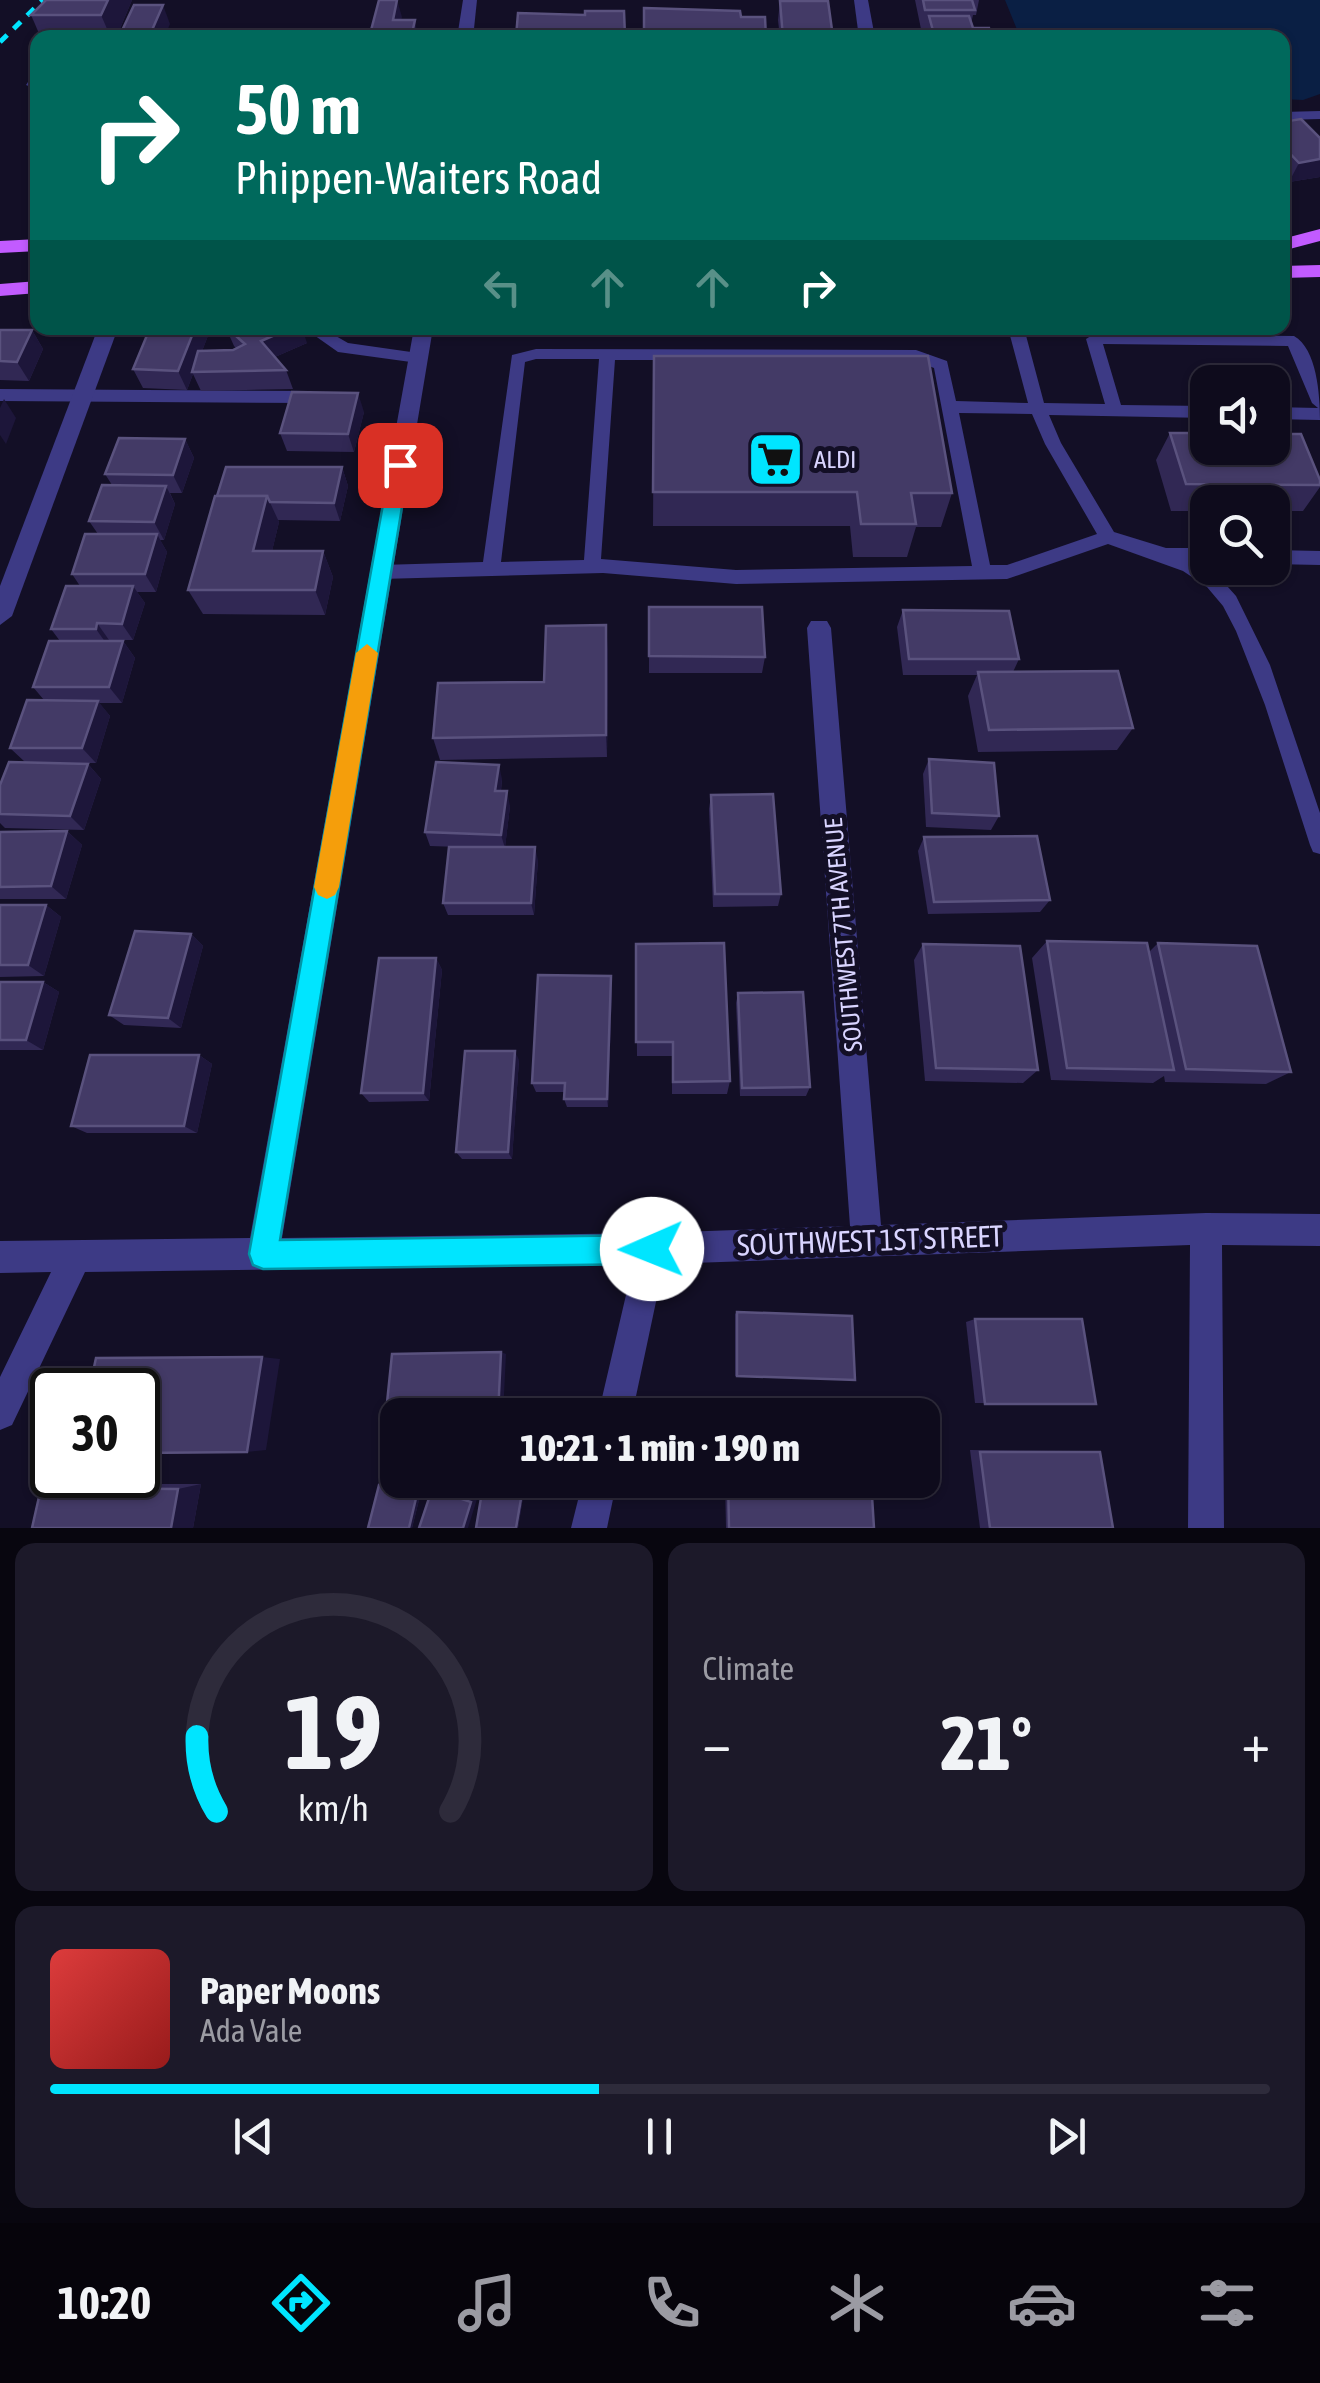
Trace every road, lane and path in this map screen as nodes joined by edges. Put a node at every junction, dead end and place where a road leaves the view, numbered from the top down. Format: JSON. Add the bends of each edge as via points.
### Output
{"nodes":[{"id":1,"x":470,"y":0,"type":"edge"},
{"id":2,"x":861,"y":0,"type":"edge"},
{"id":3,"x":466,"y":30,"type":"edge"},
{"id":4,"x":867,"y":30,"type":"edge"},
{"id":5,"x":1320,"y":115,"type":"edge"},
{"id":6,"x":1290,"y":116,"type":"edge"},
{"id":7,"x":1290,"y":231,"type":"edge"},
{"id":8,"x":1320,"y":233,"type":"edge"},
{"id":9,"x":1290,"y":243,"type":"edge"},
{"id":10,"x":30,"y":245,"type":"edge"},
{"id":11,"x":0,"y":247,"type":"edge"},
{"id":12,"x":1320,"y":271,"type":"edge"},
{"id":13,"x":1290,"y":272,"type":"edge"},
{"id":14,"x":30,"y":288,"type":"edge"},
{"id":15,"x":0,"y":290,"type":"edge"},
{"id":16,"x":105,"y":335,"type":"edge"},
{"id":17,"x":323,"y":335,"type":"edge"},
{"id":18,"x":423,"y":335,"type":"edge"},
{"id":19,"x":1018,"y":335,"type":"edge"},
{"id":20,"x":607,"y":354,"type":"junction"},
{"id":21,"x":418,"y":358,"type":"junction"},
{"id":22,"x":1166,"y":389,"type":"dead end"},
{"id":23,"x":0,"y":396,"type":"edge"},
{"id":24,"x":82,"y":396,"type":"junction"},
{"id":25,"x":311,"y":397,"type":"edge"},
{"id":26,"x":1320,"y":403,"type":"edge"},
{"id":27,"x":1037,"y":406,"type":"junction"},
{"id":28,"x":950,"y":407,"type":"junction"},
{"id":29,"x":1114,"y":408,"type":"junction"},
{"id":30,"x":1290,"y":408,"type":"edge"},
{"id":31,"x":1174,"y":411,"type":"junction"},
{"id":32,"x":1190,"y":411,"type":"edge"},
{"id":33,"x":1292,"y":413,"type":"joint"},
{"id":34,"x":1320,"y":414,"type":"edge"},
{"id":35,"x":1108,"y":537,"type":"junction"},
{"id":36,"x":1168,"y":554,"type":"junction"},
{"id":37,"x":1190,"y":555,"type":"edge"},
{"id":38,"x":1290,"y":557,"type":"edge"},
{"id":39,"x":1320,"y":558,"type":"edge"},
{"id":40,"x":592,"y":566,"type":"junction"},
{"id":41,"x":491,"y":569,"type":"junction"},
{"id":42,"x":381,"y":572,"type":"junction"},
{"id":43,"x":982,"y":572,"type":"junction"},
{"id":44,"x":0,"y":616,"type":"edge"},
{"id":45,"x":818,"y":628,"type":"dead end"},
{"id":46,"x":1320,"y":845,"type":"edge"},
{"id":47,"x":1206,"y":1229,"type":"junction"},
{"id":48,"x":1320,"y":1230,"type":"edge"},
{"id":49,"x":868,"y":1242,"type":"junction"},
{"id":50,"x":652,"y":1249,"type":"junction"},
{"id":51,"x":263,"y":1254,"type":"junction"},
{"id":52,"x":0,"y":1257,"type":"edge"},
{"id":53,"x":75,"y":1258,"type":"junction"},
{"id":54,"x":619,"y":1398,"type":"edge"},
{"id":55,"x":0,"y":1413,"type":"edge"},
{"id":56,"x":596,"y":1498,"type":"edge"},
{"id":57,"x":589,"y":1528,"type":"edge"},
{"id":58,"x":1206,"y":1528,"type":"edge"}],
"edges":[{"from":1,"to":3,"type":"street"},
{"from":2,"to":4,"type":"street"},
{"from":5,"to":6,"type":"lane"},
{"from":7,"to":8,"type":"main road"},
{"from":8,"to":9,"type":"main road"},
{"from":10,"to":11,"type":"main road"},
{"from":12,"to":13,"type":"main road"},
{"from":14,"to":15,"type":"main road"},
{"from":16,"to":24,"type":"street"},
{"from":17,"to":21,"type":"lane","via":[[344,348]]},
{"from":18,"to":21,"type":"street"},
{"from":19,"to":27,"type":"lane"},
{"from":20,"to":28,"type":"lane","via":[[916,356],[942,365]]},
{"from":20,"to":40,"type":"lane"},
{"from":20,"to":41,"type":"lane","via":[[518,359]]},
{"from":21,"to":42,"type":"street"},
{"from":22,"to":31,"type":"lane"},
{"from":23,"to":24,"type":"lane"},
{"from":24,"to":25,"type":"lane"},
{"from":24,"to":44,"type":"street"},
{"from":26,"to":29,"type":"lane","via":[[1294,341],[1153,347],[1094,339]]},
{"from":27,"to":28,"type":"lane"},
{"from":27,"to":29,"type":"lane"},
{"from":27,"to":35,"type":"lane"},
{"from":28,"to":43,"type":"lane"},
{"from":29,"to":31,"type":"lane"},
{"from":30,"to":33,"type":"lane"},
{"from":31,"to":32,"type":"lane"},
{"from":33,"to":34,"type":"lane"},
{"from":35,"to":36,"type":"lane"},
{"from":35,"to":43,"type":"lane","via":[[1008,572]]},
{"from":36,"to":37,"type":"lane"},
{"from":36,"to":46,"type":"lane","via":[[1215,584],[1246,625]]},
{"from":38,"to":39,"type":"lane"},
{"from":40,"to":41,"type":"lane"},
{"from":40,"to":43,"type":"lane","via":[[736,577]]},
{"from":41,"to":42,"type":"lane"},
{"from":42,"to":51,"type":"street"},
{"from":45,"to":49,"type":"street","name":"SOUTHWEST 7TH AVENUE"},
{"from":47,"to":48,"type":"street","name":"SOUTHWEST 1ST STREET"},
{"from":47,"to":49,"type":"street","name":"SOUTHWEST 1ST STREET"},
{"from":47,"to":58,"type":"street"},
{"from":49,"to":50,"type":"street","name":"SOUTHWEST 1ST STREET"},
{"from":50,"to":51,"type":"street","name":"SOUTHWEST 1ST STREET"},
{"from":50,"to":54,"type":"street"},
{"from":51,"to":53,"type":"street","name":"SOUTHWEST 1ST STREET"},
{"from":52,"to":53,"type":"street","name":"SOUTHWEST 1ST STREET"},
{"from":53,"to":55,"type":"street"},
{"from":56,"to":57,"type":"street"}]}
